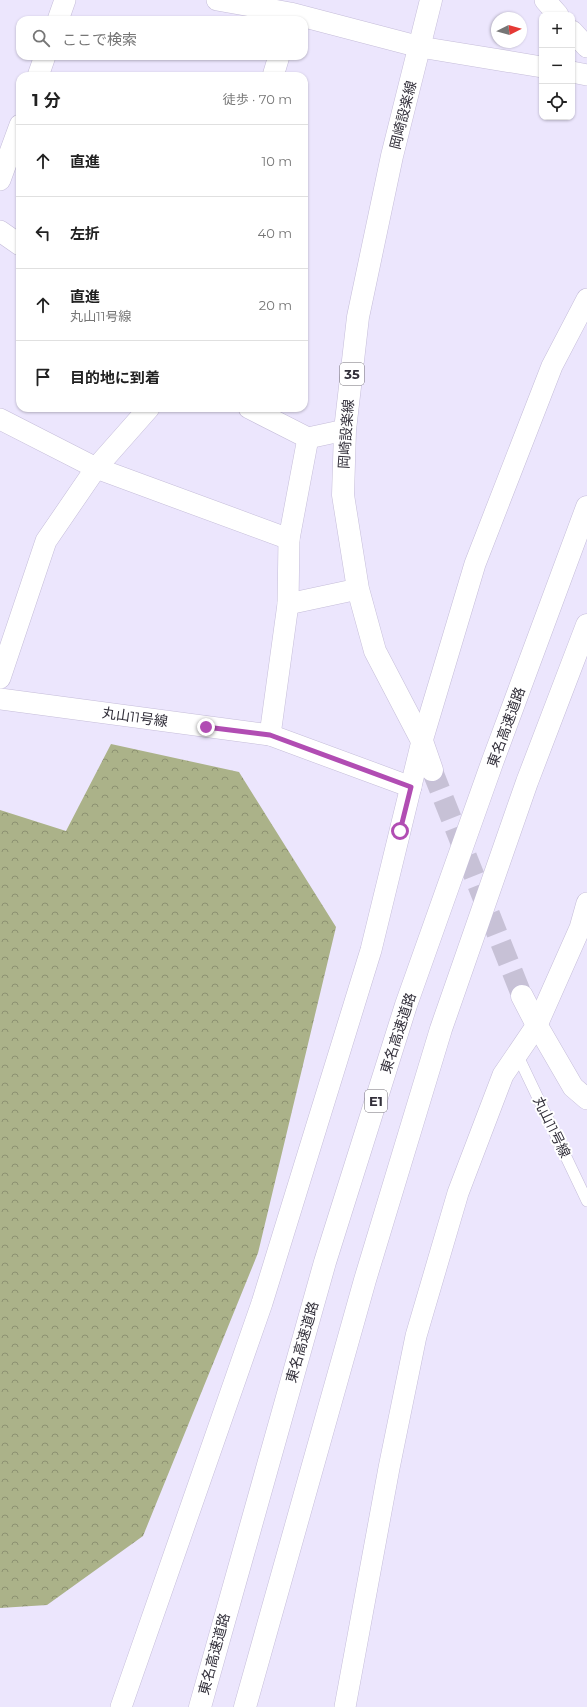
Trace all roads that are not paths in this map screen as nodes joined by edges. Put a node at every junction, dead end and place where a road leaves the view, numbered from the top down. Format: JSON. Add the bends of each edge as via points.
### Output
{"nodes":[{"id":1,"x":65,"y":0,"type":"edge"},
{"id":2,"x":217,"y":0,"type":"edge"},
{"id":3,"x":431,"y":0,"type":"edge"},
{"id":4,"x":545,"y":0,"type":"edge"},
{"id":5,"x":290,"y":11,"type":"edge"},
{"id":6,"x":555,"y":12,"type":"edge"},
{"id":7,"x":59,"y":16,"type":"edge"},
{"id":8,"x":575,"y":34,"type":"edge"},
{"id":9,"x":420,"y":47,"type":"junction"},
{"id":10,"x":587,"y":47,"type":"edge"},
{"id":11,"x":44,"y":60,"type":"edge"},
{"id":12,"x":278,"y":60,"type":"edge"},
{"id":13,"x":539,"y":67,"type":"edge"},
{"id":14,"x":39,"y":72,"type":"edge"},
{"id":15,"x":275,"y":72,"type":"edge"},
{"id":16,"x":575,"y":73,"type":"edge"},
{"id":17,"x":587,"y":75,"type":"edge"},
{"id":18,"x":16,"y":136,"type":"edge"},
{"id":19,"x":0,"y":180,"type":"edge"},
{"id":20,"x":0,"y":231,"type":"edge"},
{"id":21,"x":16,"y":243,"type":"edge"},
{"id":22,"x":587,"y":300,"type":"edge"},
{"id":23,"x":145,"y":412,"type":"edge"},
{"id":24,"x":257,"y":412,"type":"edge"},
{"id":25,"x":0,"y":420,"type":"edge"},
{"id":26,"x":345,"y":430,"type":"junction"},
{"id":27,"x":308,"y":438,"type":"junction"},
{"id":28,"x":96,"y":468,"type":"junction"},
{"id":29,"x":587,"y":507,"type":"edge"},
{"id":30,"x":289,"y":539,"type":"junction"},
{"id":31,"x":358,"y":589,"type":"junction"},
{"id":32,"x":288,"y":604,"type":"junction"},
{"id":33,"x":587,"y":625,"type":"edge"},
{"id":34,"x":0,"y":678,"type":"edge"},
{"id":35,"x":0,"y":699,"type":"edge"},
{"id":36,"x":270,"y":735,"type":"junction"},
{"id":37,"x":422,"y":741,"type":"junction"},
{"id":38,"x":432,"y":770,"type":"tunnel mouth"},
{"id":39,"x":411,"y":787,"type":"junction"},
{"id":40,"x":587,"y":904,"type":"edge"},
{"id":41,"x":522,"y":996,"type":"tunnel mouth"},
{"id":42,"x":537,"y":1026,"type":"junction"},
{"id":43,"x":517,"y":1054,"type":"junction"},
{"id":44,"x":587,"y":1100,"type":"edge"},
{"id":45,"x":587,"y":1201,"type":"edge"},
{"id":46,"x":121,"y":1707,"type":"edge"},
{"id":47,"x":200,"y":1707,"type":"edge"},
{"id":48,"x":245,"y":1707,"type":"edge"},
{"id":49,"x":345,"y":1707,"type":"edge"}],
"edges":[{"from":1,"to":7,"type":"street"},
{"from":2,"to":5,"type":"street"},
{"from":3,"to":9,"type":"main road","name":"岡崎設楽線","number":"35"},
{"from":4,"to":6,"type":"street"},
{"from":5,"to":9,"type":"street"},
{"from":8,"to":10,"type":"street"},
{"from":9,"to":13,"type":"street"},
{"from":9,"to":26,"type":"main road","name":"岡崎設楽線","number":"35","via":[[392,156],[358,317]]},
{"from":11,"to":14,"type":"street"},
{"from":12,"to":15,"type":"street"},
{"from":16,"to":17,"type":"street"},
{"from":18,"to":19,"type":"street"},
{"from":20,"to":21,"type":"street"},
{"from":22,"to":37,"type":"street","via":[[552,366],[475,564]]},
{"from":23,"to":28,"type":"street"},
{"from":24,"to":27,"type":"street"},
{"from":25,"to":28,"type":"street"},
{"from":26,"to":27,"type":"street"},
{"from":26,"to":31,"type":"main road","name":"岡崎設楽線","number":"35","via":[[343,495]]},
{"from":27,"to":30,"type":"street"},
{"from":28,"to":30,"type":"street"},
{"from":28,"to":34,"type":"street","via":[[46,541]]},
{"from":29,"to":47,"type":"main road","name":"東名高速道路","number":"E1","via":[[406,1005],[324,1262]]},
{"from":30,"to":32,"type":"street"},
{"from":31,"to":32,"type":"street"},
{"from":31,"to":37,"type":"main road","name":"岡崎設楽線","number":"35","via":[[375,651]]},
{"from":32,"to":36,"type":"street"},
{"from":33,"to":48,"type":"main road","via":[[527,782],[439,1036],[363,1287]]},
{"from":35,"to":36,"type":"street","name":"丸山11号線"},
{"from":36,"to":39,"type":"street","name":"丸山11号線"},
{"from":37,"to":38,"type":"main road","name":"岡崎設楽線"},
{"from":37,"to":39,"type":"street"},
{"from":39,"to":46,"type":"street","via":[[371,950],[262,1303]]},
{"from":40,"to":42,"type":"street","via":[[580,928]]},
{"from":41,"to":42,"type":"main road"},
{"from":42,"to":43,"type":"street"},
{"from":42,"to":44,"type":"street","via":[[573,1087]]},
{"from":43,"to":45,"type":"lane","name":"丸山11号線"},
{"from":43,"to":49,"type":"street","via":[[503,1074],[458,1193],[416,1336]]}]}
